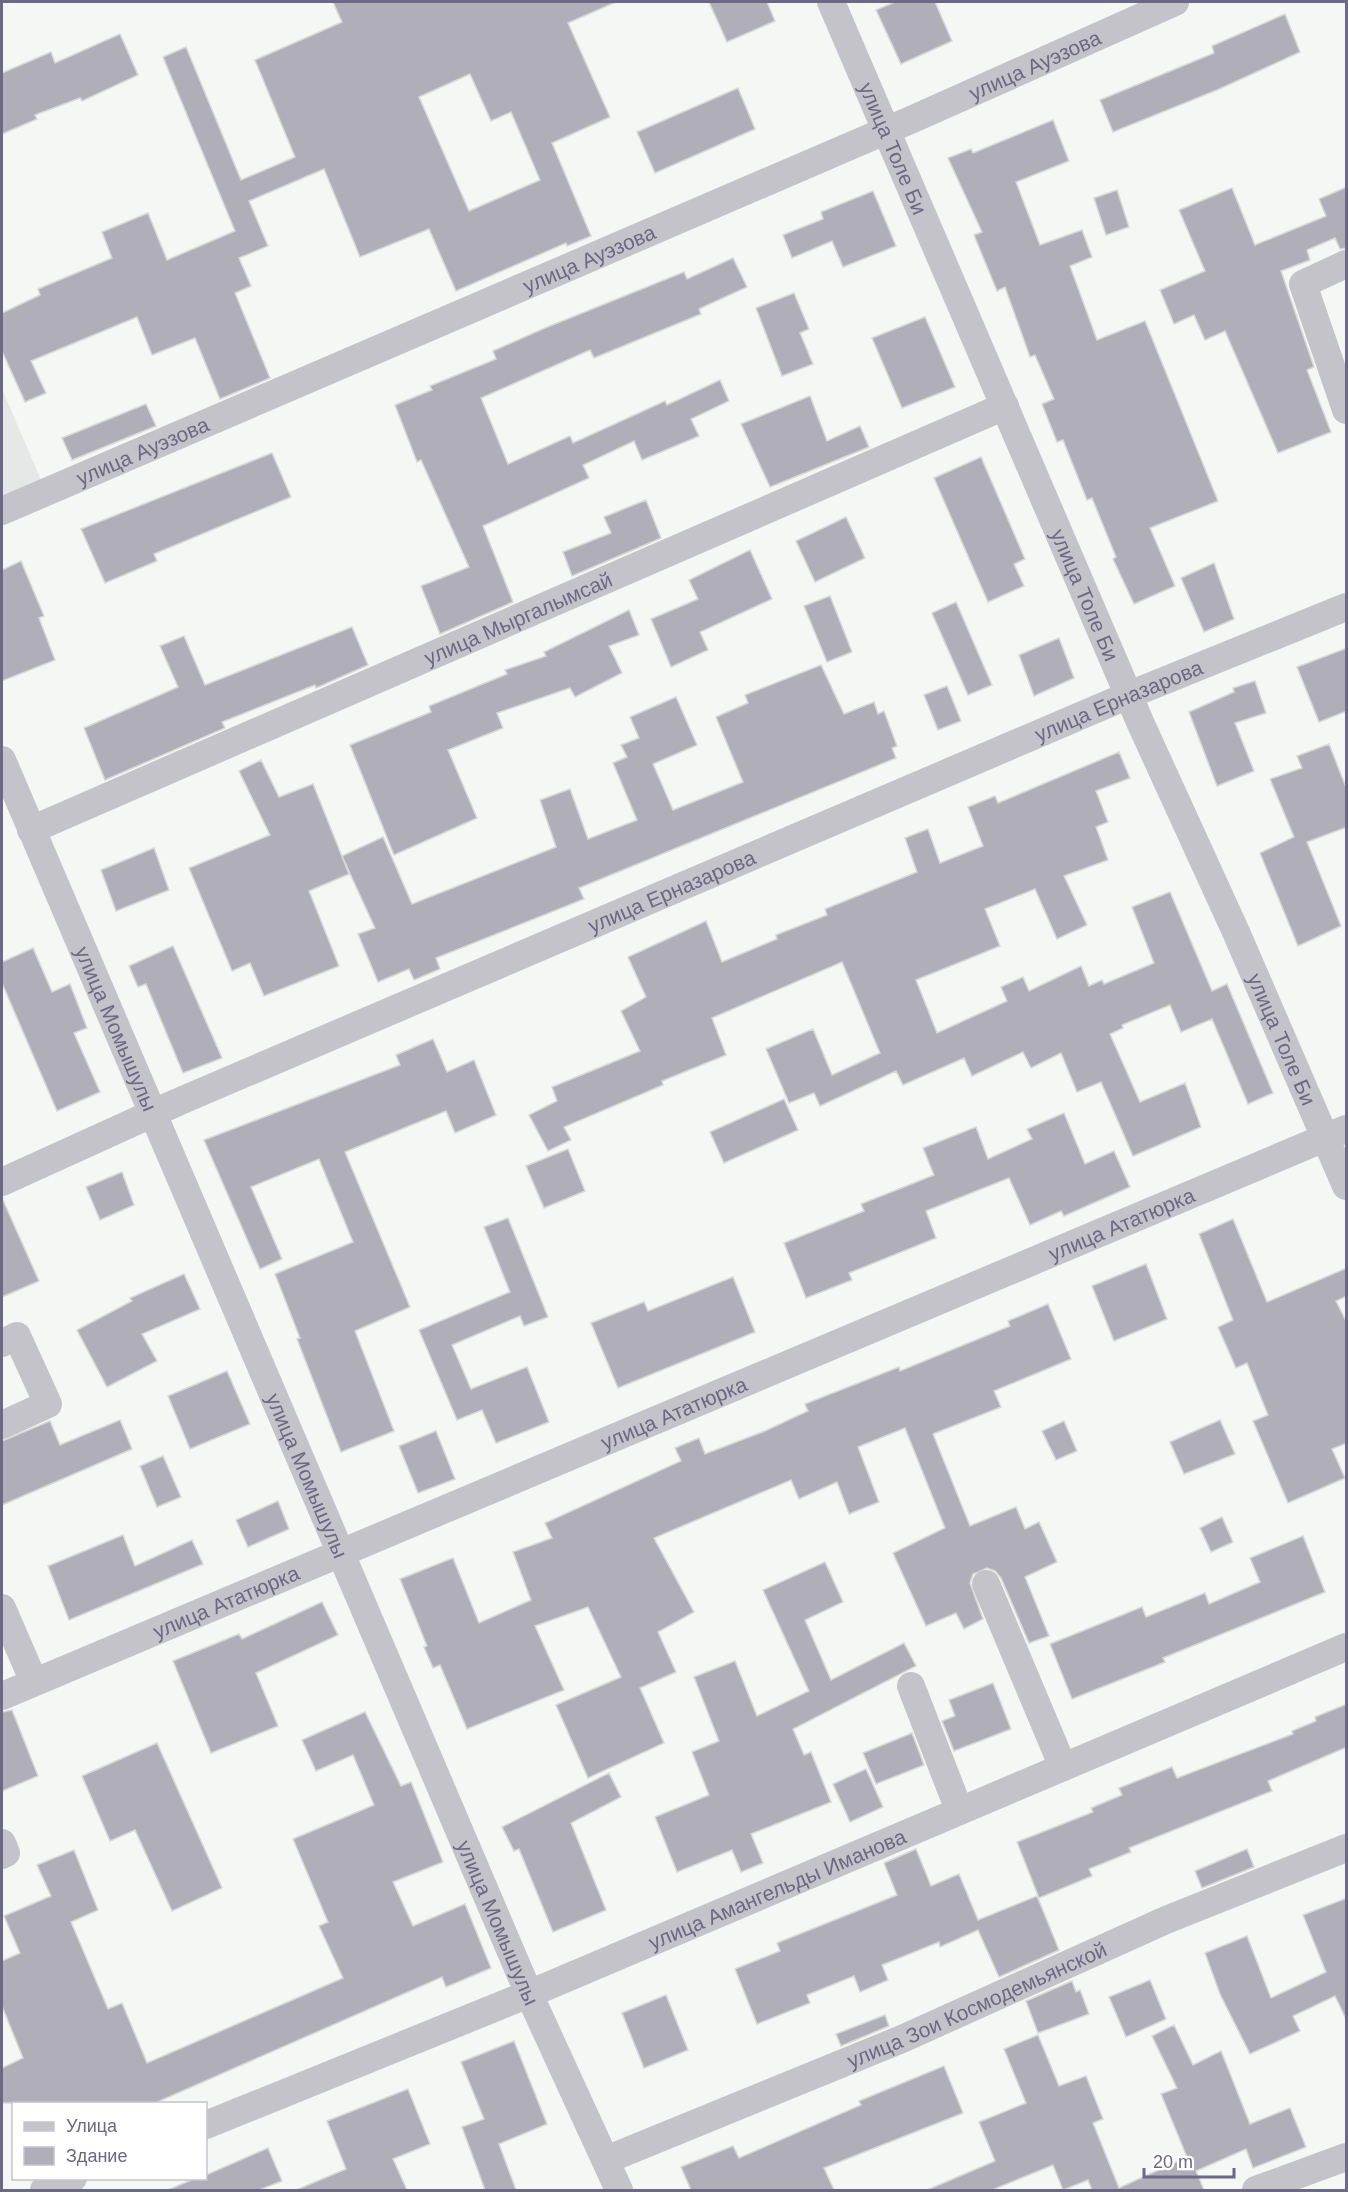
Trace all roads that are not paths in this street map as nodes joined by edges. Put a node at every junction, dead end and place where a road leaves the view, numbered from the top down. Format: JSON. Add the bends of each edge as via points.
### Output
{"nodes":[{"id":1,"x":831,"y":2,"type":"edge"},
{"id":2,"x":1176,"y":2,"type":"edge"},
{"id":3,"x":887,"y":129,"type":"junction"},
{"id":4,"x":1347,"y":264,"type":"edge"},
{"id":5,"x":1005,"y":406,"type":"junction"},
{"id":6,"x":1347,"y":410,"type":"edge"},
{"id":7,"x":2,"y":511,"type":"edge"},
{"id":8,"x":1347,"y":607,"type":"edge"},
{"id":9,"x":1129,"y":695,"type":"junction"},
{"id":10,"x":2,"y":760,"type":"edge"},
{"id":11,"x":31,"y":830,"type":"junction"},
{"id":12,"x":154,"y":1113,"type":"junction"},
{"id":13,"x":1337,"y":1134,"type":"edge"},
{"id":14,"x":2,"y":1182,"type":"edge"},
{"id":15,"x":1347,"y":1186,"type":"edge"},
{"id":16,"x":2,"y":1343,"type":"edge"},
{"id":17,"x":2,"y":1425,"type":"edge"},
{"id":18,"x":339,"y":1553,"type":"junction"},
{"id":19,"x":986,"y":1584,"type":"dead end"},
{"id":20,"x":2,"y":1608,"type":"edge"},
{"id":21,"x":1347,"y":1647,"type":"edge"},
{"id":22,"x":34,"y":1682,"type":"junction"},
{"id":23,"x":911,"y":1686,"type":"dead end"},
{"id":24,"x":2,"y":1696,"type":"edge"},
{"id":25,"x":1063,"y":1767,"type":"junction"},
{"id":26,"x":959,"y":1810,"type":"junction"},
{"id":27,"x":2,"y":1843,"type":"edge"},
{"id":28,"x":1347,"y":1848,"type":"edge"},
{"id":29,"x":2,"y":1855,"type":"edge"},
{"id":30,"x":529,"y":1994,"type":"junction"},
{"id":31,"x":207,"y":2125,"type":"edge"},
{"id":32,"x":1347,"y":2157,"type":"edge"},
{"id":33,"x":606,"y":2160,"type":"junction"},
{"id":34,"x":68,"y":2180,"type":"edge"},
{"id":35,"x":44,"y":2190,"type":"edge"},
{"id":36,"x":619,"y":2190,"type":"edge"},
{"id":37,"x":1256,"y":2190,"type":"edge"}],
"edges":[{"from":1,"to":3,"type":"street","name":"улица Толе Би"},
{"from":2,"to":3,"type":"street","name":"улица Ауэзова"},
{"from":3,"to":5,"type":"street","name":"улица Толе Би"},
{"from":3,"to":7,"type":"street","name":"улица Ауэзова"},
{"from":4,"to":6,"type":"street","via":[[1303,284]]},
{"from":5,"to":9,"type":"street","name":"улица Толе Би"},
{"from":5,"to":11,"type":"street","name":"улица Мыргалымсай"},
{"from":8,"to":9,"type":"street","name":"улица Ерназарова"},
{"from":9,"to":12,"type":"street","name":"улица Ерназарова"},
{"from":9,"to":13,"type":"street","name":"улица Толе Би"},
{"from":10,"to":11,"type":"street","name":"улица Момышулы"},
{"from":11,"to":12,"type":"street","name":"улица Момышулы"},
{"from":12,"to":14,"type":"street","name":"улица Ерназарова"},
{"from":12,"to":18,"type":"street","name":"улица Момышулы"},
{"from":13,"to":15,"type":"street","name":"улица Толе Би"},
{"from":13,"to":18,"type":"street","name":"улица Ататюрка"},
{"from":16,"to":17,"type":"street","via":[[17,1336],[48,1404]]},
{"from":18,"to":22,"type":"street","name":"улица Ататюрка"},
{"from":18,"to":30,"type":"street","name":"улица Момышулы"},
{"from":19,"to":25,"type":"street"},
{"from":20,"to":22,"type":"street"},
{"from":21,"to":25,"type":"street","name":"улица Амангельды Иманова"},
{"from":22,"to":24,"type":"street","name":"улица Ататюрка"},
{"from":23,"to":26,"type":"street"},
{"from":25,"to":26,"type":"street","name":"улица Амангельды Иманова"},
{"from":26,"to":30,"type":"street","name":"улица Амангельды Иманова"},
{"from":27,"to":29,"type":"street","via":[[6,1853]]},
{"from":28,"to":33,"type":"street","name":"улица Зои Космодемьянской","via":[[1167,1920],[902,2038]]},
{"from":30,"to":31,"type":"street","name":"улица Амангельды Иманова"},
{"from":30,"to":33,"type":"street","name":"улица Момышулы"},
{"from":32,"to":37,"type":"street"},
{"from":33,"to":36,"type":"street","name":"улица Момышулы"},
{"from":34,"to":35,"type":"street"}]}
